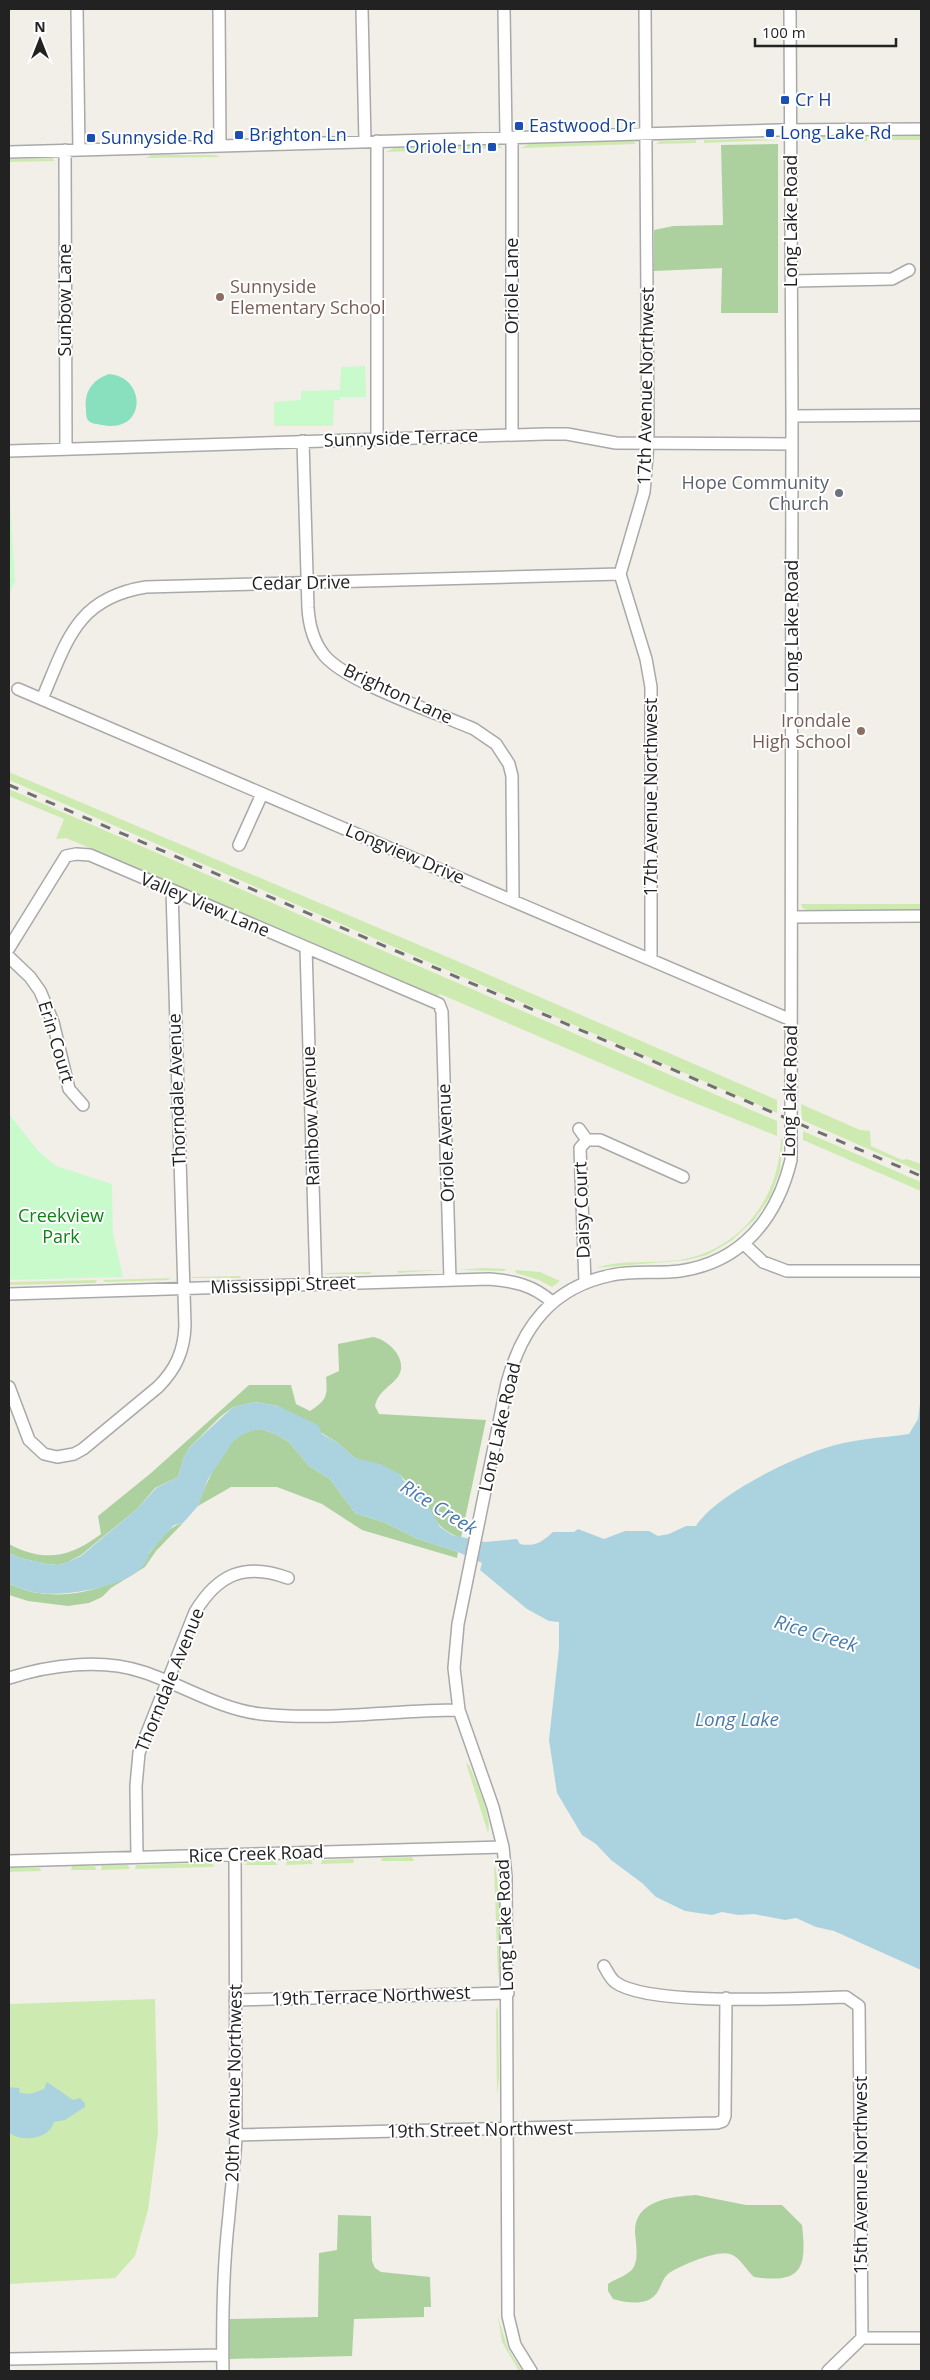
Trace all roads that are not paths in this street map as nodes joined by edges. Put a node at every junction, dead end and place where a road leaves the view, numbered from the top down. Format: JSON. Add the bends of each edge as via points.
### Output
{"nodes":[{"id":1,"x":77,"y":9,"type":"edge"},
{"id":2,"x":219,"y":9,"type":"edge"},
{"id":3,"x":362,"y":9,"type":"edge"},
{"id":4,"x":504,"y":9,"type":"edge"},
{"id":5,"x":645,"y":9,"type":"edge"},
{"id":6,"x":790,"y":9,"type":"edge"},
{"id":7,"x":791,"y":129,"type":"junction"},
{"id":8,"x":921,"y":129,"type":"edge"},
{"id":9,"x":647,"y":133,"type":"junction"},
{"id":10,"x":509,"y":137,"type":"junction"},
{"id":11,"x":364,"y":142,"type":"junction"},
{"id":12,"x":377,"y":142,"type":"junction"},
{"id":13,"x":220,"y":146,"type":"junction"},
{"id":14,"x":65,"y":150,"type":"junction"},
{"id":15,"x":79,"y":150,"type":"junction"},
{"id":16,"x":9,"y":152,"type":"edge"},
{"id":17,"x":909,"y":270,"type":"dead end"},
{"id":18,"x":792,"y":281,"type":"junction"},
{"id":19,"x":921,"y":415,"type":"edge"},
{"id":20,"x":792,"y":416,"type":"junction"},
{"id":21,"x":512,"y":434,"type":"junction"},
{"id":22,"x":377,"y":438,"type":"junction"},
{"id":23,"x":304,"y":441,"type":"junction"},
{"id":24,"x":648,"y":443,"type":"junction"},
{"id":25,"x":792,"y":444,"type":"junction"},
{"id":26,"x":66,"y":449,"type":"junction"},
{"id":27,"x":9,"y":450,"type":"edge"},
{"id":28,"x":620,"y":574,"type":"junction"},
{"id":29,"x":307,"y":583,"type":"junction"},
{"id":30,"x":18,"y":689,"type":"dead end"},
{"id":31,"x":42,"y":699,"type":"junction"},
{"id":32,"x":262,"y":794,"type":"junction"},
{"id":33,"x":239,"y":845,"type":"dead end"},
{"id":34,"x":172,"y":890,"type":"junction"},
{"id":35,"x":513,"y":900,"type":"junction"},
{"id":36,"x":921,"y":916,"type":"edge"},
{"id":37,"x":792,"y":917,"type":"junction"},
{"id":38,"x":9,"y":948,"type":"edge"},
{"id":39,"x":306,"y":948,"type":"junction"},
{"id":40,"x":9,"y":957,"type":"edge"},
{"id":41,"x":651,"y":960,"type":"junction"},
{"id":42,"x":441,"y":1007,"type":"joint"},
{"id":43,"x":792,"y":1020,"type":"junction"},
{"id":44,"x":83,"y":1105,"type":"dead end"},
{"id":45,"x":578,"y":1129,"type":"dead end"},
{"id":46,"x":587,"y":1140,"type":"junction"},
{"id":47,"x":683,"y":1177,"type":"dead end"},
{"id":48,"x":744,"y":1244,"type":"junction"},
{"id":49,"x":921,"y":1271,"type":"edge"},
{"id":50,"x":450,"y":1280,"type":"junction"},
{"id":51,"x":585,"y":1283,"type":"junction"},
{"id":52,"x":316,"y":1284,"type":"junction"},
{"id":53,"x":183,"y":1289,"type":"junction"},
{"id":54,"x":9,"y":1294,"type":"edge"},
{"id":55,"x":552,"y":1302,"type":"junction"},
{"id":56,"x":9,"y":1387,"type":"edge"},
{"id":57,"x":288,"y":1578,"type":"dead end"},
{"id":58,"x":9,"y":1678,"type":"edge"},
{"id":59,"x":166,"y":1682,"type":"junction"},
{"id":60,"x":459,"y":1710,"type":"junction"},
{"id":61,"x":503,"y":1847,"type":"junction"},
{"id":62,"x":235,"y":1855,"type":"junction"},
{"id":63,"x":137,"y":1857,"type":"junction"},
{"id":64,"x":9,"y":1861,"type":"edge"},
{"id":65,"x":604,"y":1966,"type":"dead end"},
{"id":66,"x":508,"y":1993,"type":"junction"},
{"id":67,"x":726,"y":1998,"type":"junction"},
{"id":68,"x":235,"y":2000,"type":"junction"},
{"id":69,"x":508,"y":2128,"type":"junction"},
{"id":70,"x":236,"y":2136,"type":"junction"},
{"id":71,"x":862,"y":2338,"type":"junction"},
{"id":72,"x":921,"y":2338,"type":"edge"},
{"id":73,"x":222,"y":2355,"type":"junction"},
{"id":74,"x":9,"y":2359,"type":"edge"},
{"id":75,"x":222,"y":2371,"type":"edge"},
{"id":76,"x":532,"y":2371,"type":"edge"},
{"id":77,"x":828,"y":2371,"type":"edge"}],
"edges":[{"from":1,"to":15,"type":"street"},
{"from":2,"to":13,"type":"street"},
{"from":3,"to":11,"type":"street"},
{"from":4,"to":10,"type":"street","name":"Oriole Lane"},
{"from":5,"to":9,"type":"street","name":"17th Avenue Northwest"},
{"from":6,"to":7,"type":"street","name":"Long Lake Road"},
{"from":7,"to":8,"type":"street"},
{"from":7,"to":9,"type":"street"},
{"from":7,"to":18,"type":"street","name":"Long Lake Road"},
{"from":9,"to":10,"type":"street"},
{"from":9,"to":24,"type":"street","name":"17th Avenue Northwest"},
{"from":10,"to":12,"type":"street"},
{"from":10,"to":21,"type":"street","name":"Oriole Lane"},
{"from":11,"to":12,"type":"street"},
{"from":11,"to":13,"type":"street"},
{"from":12,"to":22,"type":"street"},
{"from":13,"to":15,"type":"street"},
{"from":14,"to":15,"type":"street"},
{"from":14,"to":16,"type":"street"},
{"from":14,"to":26,"type":"street","name":"Sunbow Lane"},
{"from":17,"to":18,"type":"street","via":[[892,279]]},
{"from":18,"to":20,"type":"street","name":"Long Lake Road"},
{"from":19,"to":20,"type":"street"},
{"from":20,"to":25,"type":"street","name":"Long Lake Road"},
{"from":21,"to":22,"type":"street","name":"Sunnyside Terrace"},
{"from":21,"to":24,"type":"street","name":"Sunnyside Terrace","via":[[567,434],[616,443]]},
{"from":22,"to":23,"type":"street","name":"Sunnyside Terrace"},
{"from":23,"to":26,"type":"street","name":"Sunnyside Terrace"},
{"from":23,"to":29,"type":"street","name":"Brighton Lane"},
{"from":24,"to":25,"type":"street","name":"Sunnyside Terrace"},
{"from":24,"to":28,"type":"street","name":"17th Avenue Northwest","via":[[644,492]]},
{"from":25,"to":37,"type":"street","name":"Long Lake Road"},
{"from":26,"to":27,"type":"street","name":"Sunnyside Terrace"},
{"from":28,"to":29,"type":"street","name":"Cedar Drive"},
{"from":28,"to":41,"type":"street","name":"17th Avenue Northwest","via":[[644,650],[650,687]]},
{"from":29,"to":31,"type":"street","name":"Cedar Drive","via":[[146,587],[112,596],[84,615],[75,627]]},
{"from":29,"to":35,"type":"street","name":"Brighton Lane","via":[[312,630],[324,654],[334,664],[358,679],[474,728],[489,737],[504,754],[512,776]]},
{"from":30,"to":31,"type":"street","name":"Longview Drive"},
{"from":31,"to":32,"type":"street","name":"Longview Drive"},
{"from":32,"to":33,"type":"street"},
{"from":32,"to":35,"type":"street","name":"Longview Drive"},
{"from":34,"to":38,"type":"street","name":"Valley View Lane","via":[[90,855],[66,856]]},
{"from":34,"to":39,"type":"street","name":"Valley View Lane"},
{"from":34,"to":53,"type":"street","name":"Thorndale Avenue"},
{"from":35,"to":41,"type":"street","name":"Longview Drive"},
{"from":36,"to":37,"type":"street"},
{"from":37,"to":43,"type":"street","name":"Long Lake Road"},
{"from":39,"to":42,"type":"street","name":"Valley View Lane"},
{"from":39,"to":52,"type":"street","name":"Rainbow Avenue"},
{"from":40,"to":44,"type":"street","name":"Erin Court","via":[[40,991],[53,1022],[70,1089]]},
{"from":41,"to":43,"type":"street","name":"Longview Drive"},
{"from":42,"to":50,"type":"street","name":"Oriole Avenue"},
{"from":43,"to":48,"type":"street","name":"Long Lake Road","via":[[791,1160],[777,1203]]},
{"from":45,"to":46,"type":"street","name":"Daisy Court"},
{"from":46,"to":47,"type":"street","name":"Daisy Court","via":[[600,1140]]},
{"from":46,"to":51,"type":"street","name":"Daisy Court","via":[[580,1148]]},
{"from":48,"to":49,"type":"street","via":[[763,1262],[787,1270]]},
{"from":48,"to":51,"type":"street","name":"Long Lake Road","via":[[714,1262],[698,1267],[621,1274]]},
{"from":50,"to":52,"type":"street","name":"Mississippi Street"},
{"from":50,"to":55,"type":"street","name":"Mississippi Street","via":[[514,1281],[534,1288]]},
{"from":51,"to":55,"type":"street","name":"Long Lake Road"},
{"from":52,"to":53,"type":"street","name":"Mississippi Street"},
{"from":53,"to":54,"type":"street","name":"Mississippi Street"},
{"from":53,"to":56,"type":"street","name":"Thorndale Avenue","via":[[184,1340],[176,1366],[158,1387],[74,1454],[57,1457],[36,1448],[26,1434]]},
{"from":55,"to":60,"type":"street","name":"Long Lake Road","via":[[521,1341],[513,1362],[454,1651],[454,1686]]},
{"from":57,"to":59,"type":"street","name":"Thorndale Avenue","via":[[273,1572],[246,1571],[214,1586],[195,1612]]},
{"from":58,"to":59,"type":"street","via":[[50,1668],[104,1665],[144,1672]]},
{"from":59,"to":60,"type":"street","via":[[226,1705],[261,1714],[297,1716]]},
{"from":59,"to":63,"type":"street","name":"Thorndale Avenue","via":[[138,1753]]},
{"from":60,"to":61,"type":"street","name":"Long Lake Road","via":[[490,1798]]},
{"from":61,"to":62,"type":"street","name":"Rice Creek Road"},
{"from":61,"to":66,"type":"street","name":"Long Lake Road"},
{"from":62,"to":63,"type":"street","name":"Rice Creek Road"},
{"from":62,"to":68,"type":"street","name":"20th Avenue Northwest"},
{"from":63,"to":64,"type":"street","name":"Rice Creek Road"},
{"from":65,"to":67,"type":"street","via":[[615,1982],[646,1992],[688,1998]]},
{"from":66,"to":68,"type":"street","name":"19th Terrace Northwest"},
{"from":66,"to":69,"type":"street","name":"Long Lake Road"},
{"from":67,"to":69,"type":"street","name":"19th Street Northwest","via":[[726,2110],[723,2121],[711,2125]]},
{"from":67,"to":71,"type":"street","name":"15th Avenue Northwest","via":[[846,1997],[857,2003],[861,2011]]},
{"from":68,"to":70,"type":"street","name":"20th Avenue Northwest"},
{"from":69,"to":70,"type":"street","name":"19th Street Northwest"},
{"from":69,"to":76,"type":"street","name":"Long Lake Road","via":[[508,2316],[515,2345]]},
{"from":70,"to":73,"type":"street","name":"20th Avenue Northwest","via":[[224,2278]]},
{"from":71,"to":72,"type":"street"},
{"from":71,"to":77,"type":"street"},
{"from":73,"to":74,"type":"street"},
{"from":73,"to":75,"type":"street","name":"20th Avenue Northwest"}]}
